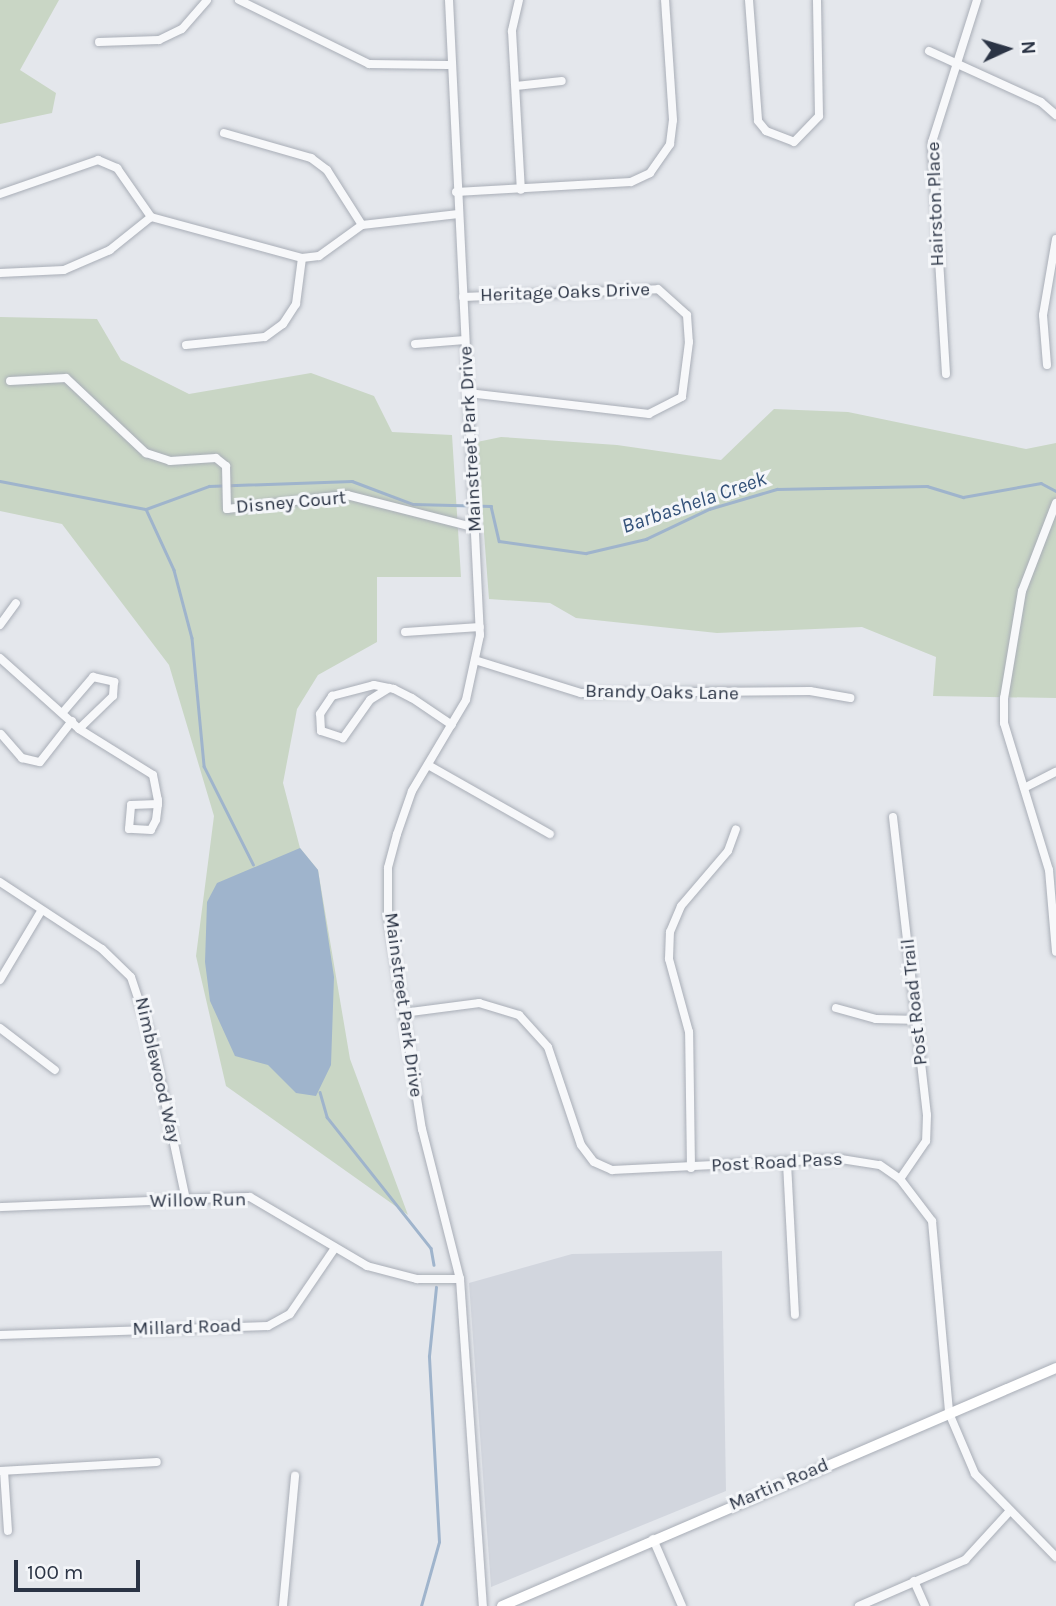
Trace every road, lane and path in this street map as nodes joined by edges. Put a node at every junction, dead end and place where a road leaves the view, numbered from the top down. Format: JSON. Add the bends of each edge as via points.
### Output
{"nodes":[{"id":1,"x":207,"y":0,"type":"edge"},
{"id":2,"x":239,"y":0,"type":"edge"},
{"id":3,"x":449,"y":0,"type":"edge"},
{"id":4,"x":519,"y":0,"type":"edge"},
{"id":5,"x":665,"y":0,"type":"edge"},
{"id":6,"x":749,"y":0,"type":"edge"},
{"id":7,"x":817,"y":0,"type":"edge"},
{"id":8,"x":977,"y":0,"type":"edge"},
{"id":9,"x":99,"y":42,"type":"dead end"},
{"id":10,"x":929,"y":51,"type":"dead end"},
{"id":11,"x":448,"y":65,"type":"junction"},
{"id":12,"x":958,"y":67,"type":"junction"},
{"id":13,"x":562,"y":81,"type":"dead end"},
{"id":14,"x":516,"y":86,"type":"junction"},
{"id":15,"x":1056,"y":115,"type":"edge"},
{"id":16,"x":224,"y":133,"type":"dead end"},
{"id":17,"x":521,"y":190,"type":"junction"},
{"id":18,"x":456,"y":192,"type":"junction"},
{"id":19,"x":0,"y":194,"type":"edge"},
{"id":20,"x":458,"y":214,"type":"junction"},
{"id":21,"x":150,"y":217,"type":"junction"},
{"id":22,"x":362,"y":225,"type":"junction"},
{"id":23,"x":1056,"y":239,"type":"edge"},
{"id":24,"x":302,"y":258,"type":"junction"},
{"id":25,"x":0,"y":273,"type":"edge"},
{"id":26,"x":463,"y":297,"type":"junction"},
{"id":27,"x":465,"y":340,"type":"junction"},
{"id":28,"x":415,"y":344,"type":"dead end"},
{"id":29,"x":186,"y":345,"type":"dead end"},
{"id":30,"x":1047,"y":365,"type":"dead end"},
{"id":31,"x":946,"y":374,"type":"dead end"},
{"id":32,"x":10,"y":380,"type":"dead end"},
{"id":33,"x":468,"y":393,"type":"junction"},
{"id":34,"x":1056,"y":503,"type":"edge"},
{"id":35,"x":476,"y":528,"type":"junction"},
{"id":36,"x":16,"y":603,"type":"dead end"},
{"id":37,"x":0,"y":625,"type":"edge"},
{"id":38,"x":480,"y":628,"type":"junction"},
{"id":39,"x":405,"y":632,"type":"dead end"},
{"id":40,"x":0,"y":658,"type":"edge"},
{"id":41,"x":478,"y":661,"type":"junction"},
{"id":42,"x":389,"y":688,"type":"junction"},
{"id":43,"x":850,"y":698,"type":"dead end"},
{"id":44,"x":64,"y":711,"type":"junction"},
{"id":45,"x":72,"y":721,"type":"junction"},
{"id":46,"x":452,"y":725,"type":"junction"},
{"id":47,"x":79,"y":729,"type":"junction"},
{"id":48,"x":1,"y":734,"type":"edge"},
{"id":49,"x":428,"y":765,"type":"junction"},
{"id":50,"x":1056,"y":772,"type":"edge"},
{"id":51,"x":1024,"y":788,"type":"junction"},
{"id":52,"x":158,"y":804,"type":"junction"},
{"id":53,"x":893,"y":817,"type":"dead end"},
{"id":54,"x":736,"y":828,"type":"dead end"},
{"id":55,"x":550,"y":834,"type":"dead end"},
{"id":56,"x":0,"y":882,"type":"edge"},
{"id":57,"x":1054,"y":900,"type":"edge"},
{"id":58,"x":40,"y":913,"type":"junction"},
{"id":59,"x":1056,"y":952,"type":"edge"},
{"id":60,"x":0,"y":981,"type":"edge"},
{"id":61,"x":836,"y":1008,"type":"dead end"},
{"id":62,"x":403,"y":1013,"type":"junction"},
{"id":63,"x":918,"y":1020,"type":"junction"},
{"id":64,"x":0,"y":1028,"type":"edge"},
{"id":65,"x":55,"y":1070,"type":"dead end"},
{"id":66,"x":787,"y":1163,"type":"junction"},
{"id":67,"x":691,"y":1168,"type":"junction"},
{"id":68,"x":901,"y":1179,"type":"junction"},
{"id":69,"x":186,"y":1200,"type":"junction"},
{"id":70,"x":0,"y":1207,"type":"edge"},
{"id":71,"x":335,"y":1248,"type":"junction"},
{"id":72,"x":460,"y":1279,"type":"junction"},
{"id":73,"x":795,"y":1315,"type":"dead end"},
{"id":74,"x":0,"y":1335,"type":"edge"},
{"id":75,"x":1056,"y":1368,"type":"edge"},
{"id":76,"x":949,"y":1413,"type":"junction"},
{"id":77,"x":157,"y":1462,"type":"dead end"},
{"id":78,"x":2,"y":1471,"type":"edge"},
{"id":79,"x":295,"y":1476,"type":"dead end"},
{"id":80,"x":1008,"y":1513,"type":"junction"},
{"id":81,"x":8,"y":1531,"type":"dead end"},
{"id":82,"x":653,"y":1538,"type":"junction"},
{"id":83,"x":1056,"y":1556,"type":"edge"},
{"id":84,"x":914,"y":1581,"type":"junction"},
{"id":85,"x":283,"y":1606,"type":"edge"},
{"id":86,"x":483,"y":1606,"type":"edge"},
{"id":87,"x":502,"y":1606,"type":"edge"},
{"id":88,"x":682,"y":1606,"type":"edge"},
{"id":89,"x":859,"y":1606,"type":"edge"},
{"id":90,"x":925,"y":1606,"type":"edge"}],
"edges":[{"from":1,"to":9,"type":"street","via":[[181,29],[159,40]]},
{"from":2,"to":11,"type":"street","via":[[369,64]]},
{"from":3,"to":11,"type":"street","name":"Mainstreet Park Drive"},
{"from":4,"to":14,"type":"street","via":[[512,32]]},
{"from":5,"to":17,"type":"street","via":[[673,120],[663,159],[631,182]]},
{"from":6,"to":7,"type":"street","via":[[758,121],[766,131],[794,142],[819,117]]},
{"from":8,"to":12,"type":"street","name":"Hairston Place"},
{"from":10,"to":12,"type":"street"},
{"from":11,"to":18,"type":"street","name":"Mainstreet Park Drive"},
{"from":12,"to":15,"type":"street","via":[[1041,102]]},
{"from":12,"to":31,"type":"street","name":"Hairston Place","via":[[932,142]]},
{"from":13,"to":14,"type":"street"},
{"from":14,"to":17,"type":"street"},
{"from":16,"to":22,"type":"street","via":[[311,158],[327,170]]},
{"from":17,"to":18,"type":"street"},
{"from":18,"to":20,"type":"street","name":"Mainstreet Park Drive"},
{"from":19,"to":21,"type":"street","via":[[99,160],[117,168]]},
{"from":20,"to":22,"type":"street"},
{"from":20,"to":26,"type":"street","name":"Mainstreet Park Drive"},
{"from":21,"to":24,"type":"street"},
{"from":21,"to":25,"type":"street","via":[[110,250],[64,270]]},
{"from":22,"to":24,"type":"street","via":[[319,256]]},
{"from":23,"to":30,"type":"street","via":[[1042,315]]},
{"from":24,"to":29,"type":"street","via":[[296,304],[283,324],[265,337]]},
{"from":26,"to":27,"type":"street","name":"Mainstreet Park Drive"},
{"from":26,"to":33,"type":"street","name":"Heritage Oaks Drive","via":[[658,289],[687,314],[689,342],[682,397],[649,414]]},
{"from":27,"to":28,"type":"street"},
{"from":27,"to":33,"type":"street","name":"Mainstreet Park Drive"},
{"from":32,"to":35,"type":"street","name":"Disney Court","via":[[65,378],[146,453],[170,461],[216,458],[226,466],[227,509],[347,495]]},
{"from":33,"to":35,"type":"street","name":"Mainstreet Park Drive"},
{"from":34,"to":51,"type":"street","via":[[1022,591],[1004,698],[1004,723]]},
{"from":35,"to":38,"type":"street","name":"Mainstreet Park Drive"},
{"from":36,"to":37,"type":"street"},
{"from":38,"to":39,"type":"street"},
{"from":38,"to":41,"type":"street","name":"Mainstreet Park Drive"},
{"from":40,"to":44,"type":"street"},
{"from":41,"to":43,"type":"street","name":"Brandy Oaks Lane","via":[[581,693],[810,691]]},
{"from":41,"to":46,"type":"street","name":"Mainstreet Park Drive"},
{"from":42,"to":42,"type":"street","via":[[347,687],[320,714],[327,737],[343,738],[370,700]]},
{"from":42,"to":46,"type":"street"},
{"from":44,"to":45,"type":"street"},
{"from":44,"to":47,"type":"street","via":[[93,677],[114,682],[113,696]]},
{"from":45,"to":47,"type":"street"},
{"from":45,"to":48,"type":"street","via":[[40,762],[22,758]]},
{"from":46,"to":49,"type":"street","name":"Mainstreet Park Drive"},
{"from":47,"to":52,"type":"street","via":[[149,771]]},
{"from":49,"to":55,"type":"street"},
{"from":49,"to":62,"type":"street","name":"Mainstreet Park Drive","via":[[412,791],[388,869]]},
{"from":50,"to":51,"type":"street"},
{"from":51,"to":57,"type":"street"},
{"from":52,"to":52,"type":"street","via":[[151,830],[129,829],[131,805]]},
{"from":53,"to":63,"type":"street","name":"Post Road Trail"},
{"from":54,"to":67,"type":"street","via":[[729,851],[681,906],[670,932],[669,958],[689,1032]]},
{"from":56,"to":58,"type":"street","name":"Nimblewood Way"},
{"from":57,"to":59,"type":"street"},
{"from":58,"to":60,"type":"street"},
{"from":58,"to":69,"type":"street","name":"Nimblewood Way","via":[[114,958],[137,988]]},
{"from":61,"to":63,"type":"street","via":[[876,1019]]},
{"from":62,"to":67,"type":"street","name":"Post Road Pass","via":[[479,1003],[503,1007],[548,1047],[573,1125],[594,1162],[639,1171]]},
{"from":62,"to":72,"type":"street","name":"Mainstreet Park Drive","via":[[422,1129]]},
{"from":63,"to":68,"type":"street","name":"Post Road Trail","via":[[926,1141]]},
{"from":64,"to":65,"type":"street"},
{"from":66,"to":67,"type":"street","name":"Post Road Pass"},
{"from":66,"to":68,"type":"street","name":"Post Road Pass","via":[[856,1160]]},
{"from":66,"to":73,"type":"street"},
{"from":68,"to":76,"type":"street","via":[[932,1221]]},
{"from":69,"to":70,"type":"street","name":"Willow Run"},
{"from":69,"to":71,"type":"street","name":"Willow Run","via":[[250,1198]]},
{"from":71,"to":72,"type":"street","name":"Willow Run","via":[[384,1272]]},
{"from":71,"to":74,"type":"street","name":"Millard Road","via":[[290,1314],[268,1326]]},
{"from":72,"to":86,"type":"street","name":"Mainstreet Park Drive"},
{"from":75,"to":76,"type":"street","name":"Martin Road"},
{"from":76,"to":80,"type":"street","via":[[975,1474]]},
{"from":76,"to":82,"type":"street","name":"Martin Road"},
{"from":77,"to":78,"type":"street"},
{"from":78,"to":81,"type":"street"},
{"from":79,"to":85,"type":"street"},
{"from":80,"to":83,"type":"street"},
{"from":80,"to":84,"type":"street","via":[[965,1560]]},
{"from":82,"to":87,"type":"street","name":"Martin Road"},
{"from":82,"to":88,"type":"street"},
{"from":84,"to":89,"type":"street"},
{"from":84,"to":90,"type":"street"}]}
